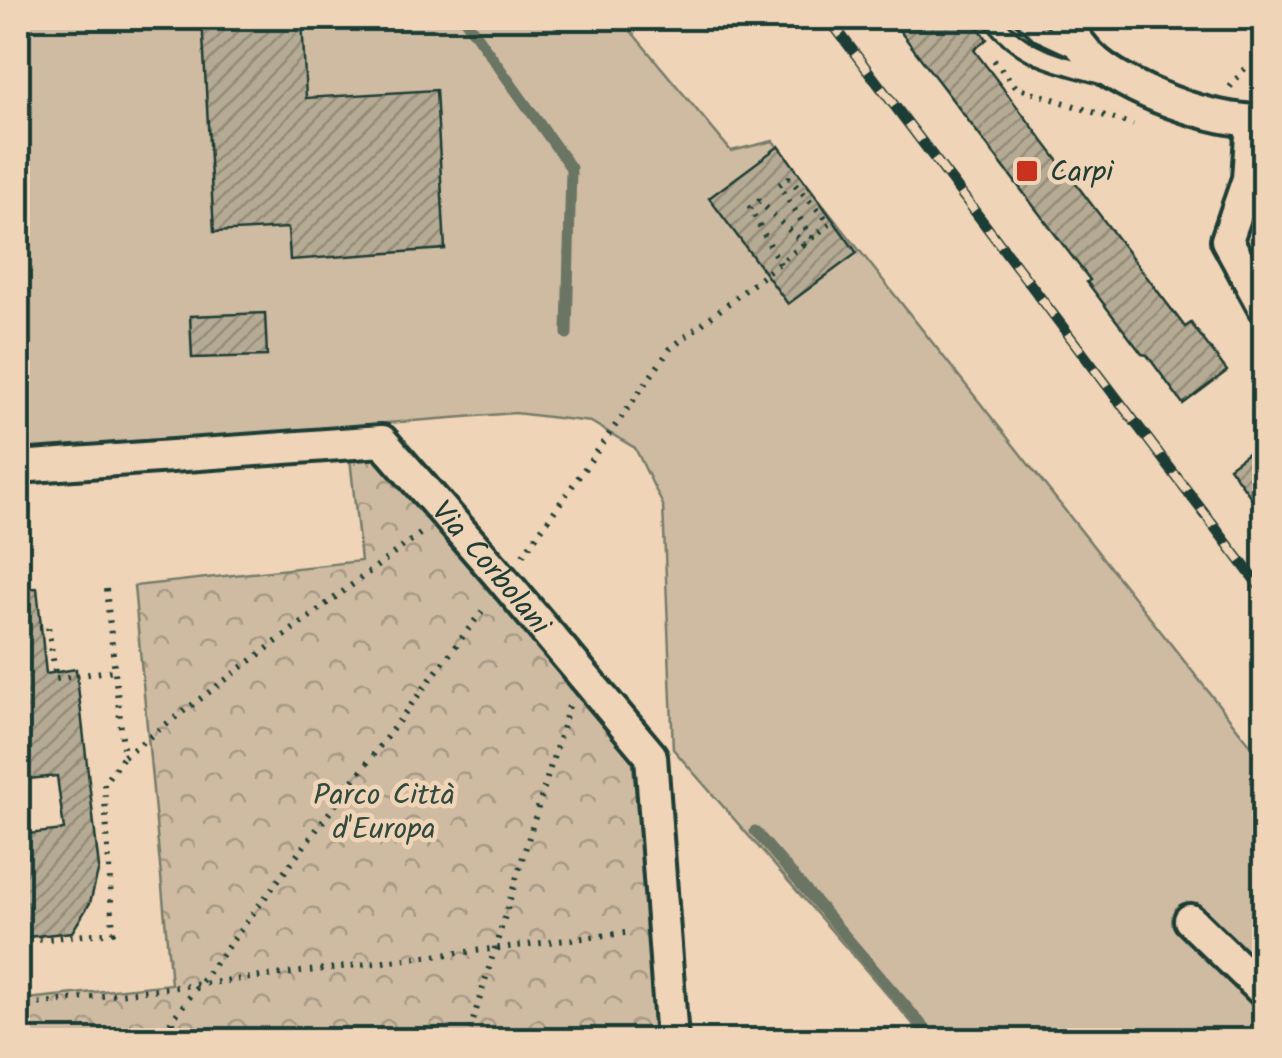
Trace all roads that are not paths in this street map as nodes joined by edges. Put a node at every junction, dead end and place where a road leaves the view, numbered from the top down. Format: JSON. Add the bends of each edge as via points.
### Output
{"nodes":[{"id":1,"x":992,"y":18,"type":"edge"},
{"id":2,"x":1023,"y":18,"type":"edge"},
{"id":3,"x":1061,"y":18,"type":"edge"},
{"id":4,"x":1090,"y":57,"type":"junction"},
{"id":5,"x":1131,"y":84,"type":"junction"},
{"id":6,"x":1258,"y":120,"type":"edge"},
{"id":7,"x":1264,"y":308,"type":"edge"},
{"id":8,"x":18,"y":467,"type":"edge"},
{"id":9,"x":1190,"y":920,"type":"dead end"},
{"id":10,"x":1264,"y":992,"type":"edge"},
{"id":11,"x":672,"y":1040,"type":"edge"}],
"edges":[{"from":1,"to":5,"type":"lane","via":[[1029,53]]},
{"from":2,"to":4,"type":"lane"},
{"from":3,"to":4,"type":"street"},
{"from":4,"to":5,"type":"street"},
{"from":5,"to":6,"type":"street","via":[[1209,114]]},
{"from":6,"to":7,"type":"street","via":[[1228,240]]},
{"from":8,"to":11,"type":"street","name":"Via Corbolani","via":[[382,441],[651,756]]},
{"from":9,"to":10,"type":"street"}]}
